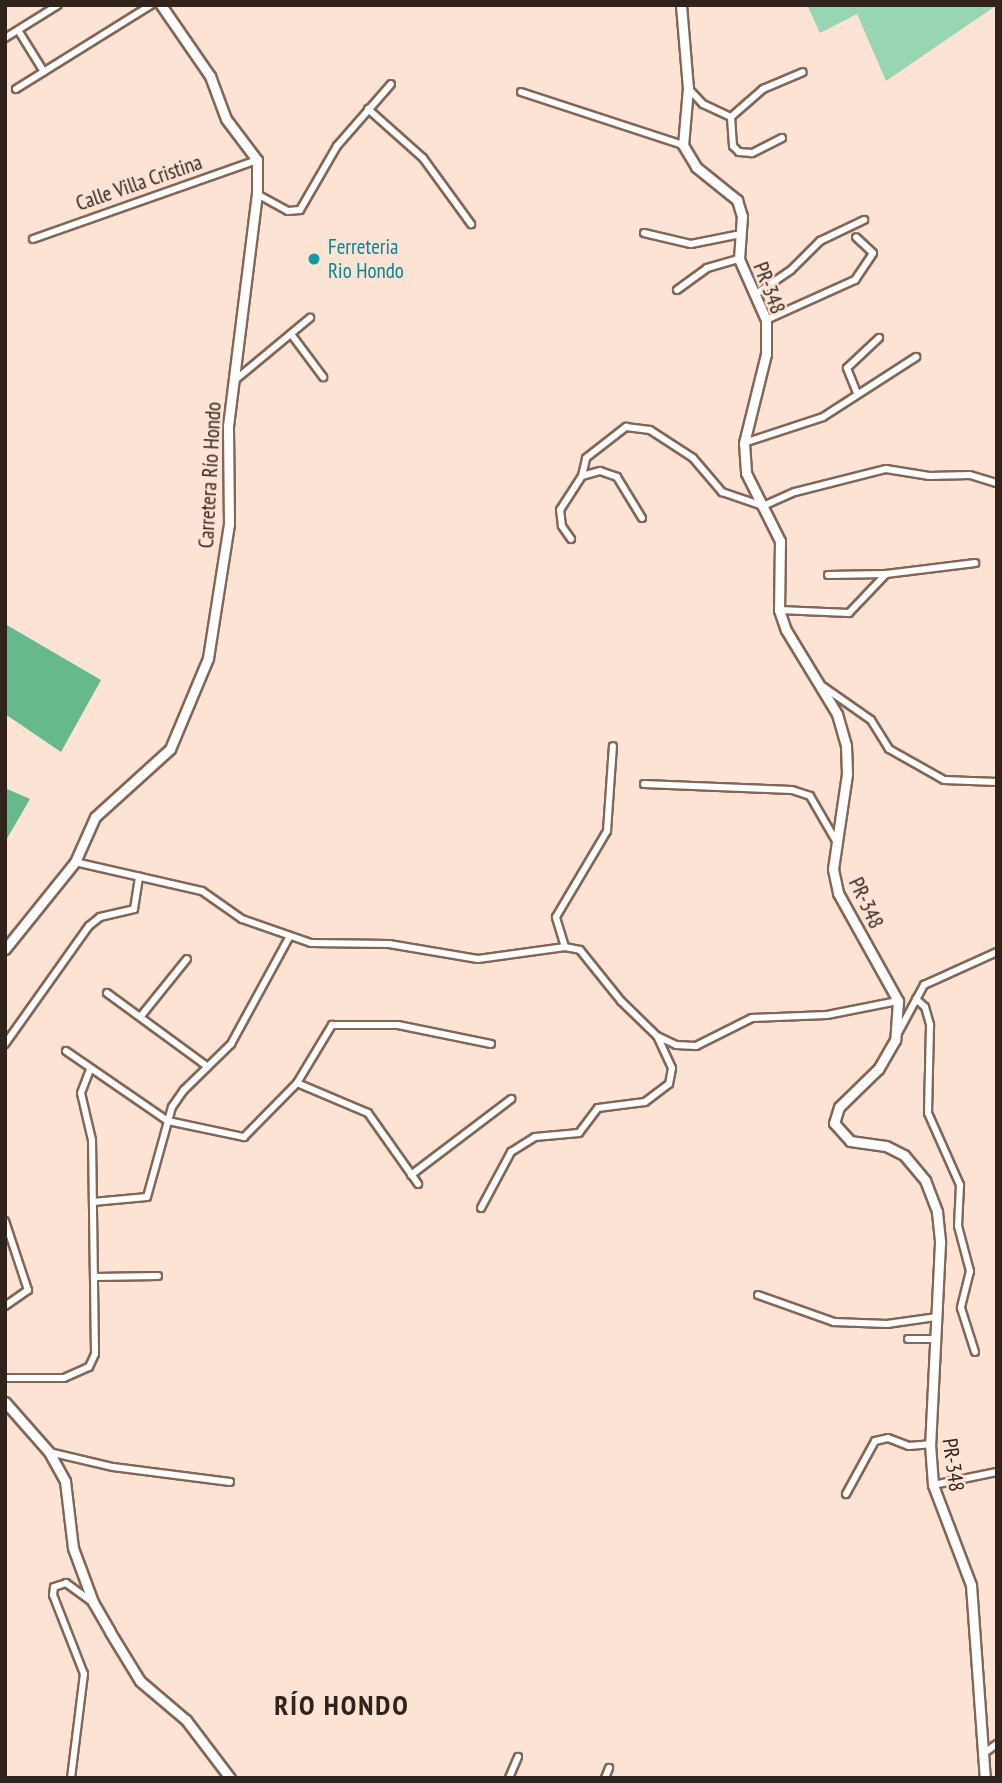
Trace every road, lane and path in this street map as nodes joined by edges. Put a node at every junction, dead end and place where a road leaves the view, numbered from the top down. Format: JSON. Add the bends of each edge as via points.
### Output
{"nodes":[{"id":1,"x":58,"y":5,"type":"edge"},
{"id":2,"x":151,"y":5,"type":"edge"},
{"id":3,"x":160,"y":5,"type":"edge"},
{"id":4,"x":681,"y":5,"type":"edge"},
{"id":5,"x":18,"y":30,"type":"junction"},
{"id":6,"x":5,"y":38,"type":"edge"},
{"id":7,"x":44,"y":72,"type":"junction"},
{"id":8,"x":803,"y":72,"type":"dead end"},
{"id":9,"x":391,"y":84,"type":"dead end"},
{"id":10,"x":688,"y":88,"type":"junction"},
{"id":11,"x":16,"y":89,"type":"dead end"},
{"id":12,"x":521,"y":92,"type":"dead end"},
{"id":13,"x":368,"y":109,"type":"junction"},
{"id":14,"x":731,"y":117,"type":"junction"},
{"id":15,"x":782,"y":138,"type":"dead end"},
{"id":16,"x":683,"y":145,"type":"junction"},
{"id":17,"x":257,"y":160,"type":"junction"},
{"id":18,"x":257,"y":194,"type":"junction"},
{"id":19,"x":864,"y":220,"type":"dead end"},
{"id":20,"x":471,"y":224,"type":"dead end"},
{"id":21,"x":644,"y":233,"type":"dead end"},
{"id":22,"x":741,"y":234,"type":"junction"},
{"id":23,"x":856,"y":237,"type":"dead end"},
{"id":24,"x":33,"y":239,"type":"dead end"},
{"id":25,"x":738,"y":259,"type":"junction"},
{"id":26,"x":677,"y":290,"type":"dead end"},
{"id":27,"x":756,"y":294,"type":"junction"},
{"id":28,"x":310,"y":318,"type":"dead end"},
{"id":29,"x":766,"y":320,"type":"junction"},
{"id":30,"x":291,"y":334,"type":"junction"},
{"id":31,"x":879,"y":338,"type":"dead end"},
{"id":32,"x":916,"y":357,"type":"dead end"},
{"id":33,"x":323,"y":377,"type":"dead end"},
{"id":34,"x":232,"y":382,"type":"junction"},
{"id":35,"x":857,"y":393,"type":"junction"},
{"id":36,"x":744,"y":443,"type":"junction"},
{"id":37,"x":582,"y":476,"type":"junction"},
{"id":38,"x":996,"y":483,"type":"edge"},
{"id":39,"x":763,"y":506,"type":"junction"},
{"id":40,"x":642,"y":518,"type":"dead end"},
{"id":41,"x":571,"y":539,"type":"dead end"},
{"id":42,"x":975,"y":563,"type":"dead end"},
{"id":43,"x":886,"y":574,"type":"junction"},
{"id":44,"x":828,"y":575,"type":"dead end"},
{"id":45,"x":779,"y":610,"type":"junction"},
{"id":46,"x":821,"y":685,"type":"junction"},
{"id":47,"x":613,"y":746,"type":"dead end"},
{"id":48,"x":997,"y":782,"type":"edge"},
{"id":49,"x":644,"y":783,"type":"dead end"},
{"id":50,"x":835,"y":841,"type":"junction"},
{"id":51,"x":75,"y":862,"type":"junction"},
{"id":52,"x":139,"y":876,"type":"junction"},
{"id":53,"x":290,"y":936,"type":"junction"},
{"id":54,"x":565,"y":947,"type":"junction"},
{"id":55,"x":5,"y":949,"type":"edge"},
{"id":56,"x":997,"y":952,"type":"edge"},
{"id":57,"x":187,"y":959,"type":"dead end"},
{"id":58,"x":107,"y":993,"type":"dead end"},
{"id":59,"x":916,"y":999,"type":"junction"},
{"id":60,"x":898,"y":1001,"type":"junction"},
{"id":61,"x":141,"y":1016,"type":"junction"},
{"id":62,"x":657,"y":1036,"type":"junction"},
{"id":63,"x":895,"y":1040,"type":"junction"},
{"id":64,"x":5,"y":1044,"type":"edge"},
{"id":65,"x":491,"y":1044,"type":"dead end"},
{"id":66,"x":66,"y":1051,"type":"dead end"},
{"id":67,"x":208,"y":1067,"type":"junction"},
{"id":68,"x":90,"y":1070,"type":"junction"},
{"id":69,"x":297,"y":1083,"type":"junction"},
{"id":70,"x":511,"y":1099,"type":"dead end"},
{"id":71,"x":168,"y":1121,"type":"junction"},
{"id":72,"x":411,"y":1175,"type":"junction"},
{"id":73,"x":418,"y":1184,"type":"dead end"},
{"id":74,"x":93,"y":1202,"type":"junction"},
{"id":75,"x":481,"y":1209,"type":"dead end"},
{"id":76,"x":5,"y":1221,"type":"edge"},
{"id":77,"x":95,"y":1276,"type":"junction"},
{"id":78,"x":158,"y":1276,"type":"dead end"},
{"id":79,"x":758,"y":1295,"type":"dead end"},
{"id":80,"x":5,"y":1306,"type":"edge"},
{"id":81,"x":936,"y":1317,"type":"junction"},
{"id":82,"x":908,"y":1339,"type":"dead end"},
{"id":83,"x":934,"y":1339,"type":"junction"},
{"id":84,"x":975,"y":1352,"type":"dead end"},
{"id":85,"x":5,"y":1378,"type":"edge"},
{"id":86,"x":7,"y":1404,"type":"edge"},
{"id":87,"x":930,"y":1444,"type":"junction"},
{"id":88,"x":49,"y":1452,"type":"junction"},
{"id":89,"x":997,"y":1472,"type":"edge"},
{"id":90,"x":230,"y":1482,"type":"dead end"},
{"id":91,"x":933,"y":1485,"type":"junction"},
{"id":92,"x":846,"y":1494,"type":"dead end"},
{"id":93,"x":93,"y":1602,"type":"junction"},
{"id":94,"x":997,"y":1744,"type":"edge"},
{"id":95,"x":983,"y":1754,"type":"junction"},
{"id":96,"x":518,"y":1757,"type":"dead end"},
{"id":97,"x":609,"y":1768,"type":"dead end"},
{"id":98,"x":71,"y":1778,"type":"edge"},
{"id":99,"x":230,"y":1778,"type":"edge"},
{"id":100,"x":509,"y":1778,"type":"edge"},
{"id":101,"x":605,"y":1778,"type":"edge"},
{"id":102,"x":985,"y":1778,"type":"edge"}],
"edges":[{"from":1,"to":5,"type":"street"},
{"from":2,"to":7,"type":"street"},
{"from":3,"to":17,"type":"street","via":[[210,76],[226,119]]},
{"from":4,"to":10,"type":"street"},
{"from":5,"to":6,"type":"street"},
{"from":5,"to":7,"type":"street"},
{"from":7,"to":11,"type":"street"},
{"from":8,"to":14,"type":"street","via":[[763,89]]},
{"from":9,"to":13,"type":"street"},
{"from":10,"to":14,"type":"street","via":[[703,104]]},
{"from":10,"to":16,"type":"street"},
{"from":12,"to":16,"type":"street"},
{"from":13,"to":18,"type":"street","via":[[337,146],[300,210],[288,211]]},
{"from":13,"to":20,"type":"street","via":[[423,158]]},
{"from":14,"to":15,"type":"street","via":[[733,146],[739,152],[752,153]]},
{"from":16,"to":22,"type":"street","name":"PR-348","number":"PR-348","via":[[696,167],[737,200]]},
{"from":17,"to":18,"type":"street","name":"Carretera Río Hondo"},
{"from":17,"to":24,"type":"street","name":"Calle Villa Cristina"},
{"from":18,"to":34,"type":"street","name":"Carretera Río Hondo"},
{"from":19,"to":27,"type":"street","via":[[820,241],[791,270]]},
{"from":21,"to":22,"type":"street","via":[[691,244]]},
{"from":22,"to":25,"type":"street","name":"PR-348","number":"PR-348"},
{"from":23,"to":29,"type":"street","via":[[873,253],[855,280]]},
{"from":25,"to":26,"type":"street","via":[[707,268]]},
{"from":25,"to":27,"type":"street","name":"PR-348","number":"PR-348"},
{"from":27,"to":29,"type":"street","name":"PR-348","number":"PR-348"},
{"from":28,"to":30,"type":"street"},
{"from":29,"to":36,"type":"street","name":"PR-348","number":"PR-348","via":[[766,354]]},
{"from":30,"to":33,"type":"street"},
{"from":30,"to":34,"type":"street"},
{"from":31,"to":35,"type":"street","via":[[847,368]]},
{"from":32,"to":35,"type":"street"},
{"from":34,"to":51,"type":"street","name":"Carretera Río Hondo","via":[[229,524],[207,662],[170,748],[95,817]]},
{"from":35,"to":36,"type":"street","via":[[823,417]]},
{"from":36,"to":39,"type":"street","name":"PR-348","number":"PR-348","via":[[746,473]]},
{"from":37,"to":39,"type":"street","via":[[586,458],[626,427],[650,430],[693,458],[722,492]]},
{"from":37,"to":40,"type":"street","via":[[600,471],[617,477]]},
{"from":37,"to":41,"type":"street","via":[[560,510],[562,526]]},
{"from":38,"to":39,"type":"street","via":[[970,475],[929,476],[886,469],[795,492]]},
{"from":39,"to":45,"type":"street","name":"PR-348","number":"PR-348","via":[[780,541]]},
{"from":42,"to":43,"type":"street"},
{"from":43,"to":44,"type":"street"},
{"from":43,"to":45,"type":"street","via":[[849,613]]},
{"from":45,"to":46,"type":"street","name":"PR-348","number":"PR-348","via":[[786,630]]},
{"from":46,"to":48,"type":"street","via":[[871,720],[889,749],[944,780]]},
{"from":46,"to":50,"type":"street","name":"PR-348","number":"PR-348","via":[[837,714],[846,745]]},
{"from":47,"to":54,"type":"street","via":[[607,831],[556,917]]},
{"from":49,"to":50,"type":"street","via":[[792,790],[810,796]]},
{"from":50,"to":60,"type":"street","name":"PR-348","number":"PR-348","via":[[833,869],[838,892]]},
{"from":51,"to":52,"type":"street"},
{"from":51,"to":55,"type":"street","name":"Carretera Río Hondo"},
{"from":52,"to":53,"type":"street","via":[[202,891],[242,919]]},
{"from":52,"to":64,"type":"street","via":[[134,908],[128,914],[100,917],[89,926]]},
{"from":53,"to":54,"type":"street","via":[[311,943],[389,944],[478,959]]},
{"from":53,"to":67,"type":"street","via":[[243,1025]]},
{"from":54,"to":62,"type":"street","via":[[580,950],[595,963],[621,1001]]},
{"from":56,"to":59,"type":"street","via":[[938,976],[924,985]]},
{"from":57,"to":61,"type":"street"},
{"from":58,"to":61,"type":"street"},
{"from":59,"to":63,"type":"street"},
{"from":59,"to":84,"type":"street","via":[[925,1007],[930,1025],[928,1113],[960,1185],[958,1226],[970,1271],[961,1307]]},
{"from":60,"to":62,"type":"street","via":[[817,1016],[752,1018],[696,1046],[677,1045]]},
{"from":60,"to":63,"type":"street","name":"PR-348","number":"PR-348"},
{"from":61,"to":67,"type":"street"},
{"from":62,"to":75,"type":"street","via":[[672,1068],[669,1084],[645,1102],[598,1108],[579,1133],[535,1137],[511,1152]]},
{"from":63,"to":81,"type":"street","name":"PR-348","number":"PR-348","via":[[878,1069],[839,1107],[834,1123],[850,1141],[886,1146],[904,1155],[925,1180],[937,1212],[940,1243]]},
{"from":65,"to":69,"type":"street","via":[[398,1026],[332,1024]]},
{"from":66,"to":68,"type":"street"},
{"from":67,"to":71,"type":"street","via":[[184,1090]]},
{"from":68,"to":71,"type":"street"},
{"from":68,"to":74,"type":"street","via":[[80,1093],[92,1140]]},
{"from":69,"to":71,"type":"street","via":[[244,1137]]},
{"from":69,"to":72,"type":"street","via":[[368,1113]]},
{"from":70,"to":72,"type":"street"},
{"from":71,"to":74,"type":"street","via":[[147,1197]]},
{"from":72,"to":73,"type":"street"},
{"from":74,"to":77,"type":"street"},
{"from":76,"to":80,"type":"street","via":[[27,1290]]},
{"from":77,"to":78,"type":"street"},
{"from":77,"to":85,"type":"street","via":[[95,1354],[89,1367],[64,1378]]},
{"from":79,"to":81,"type":"street","via":[[834,1322],[887,1324]]},
{"from":81,"to":83,"type":"street","name":"PR-348","number":"PR-348"},
{"from":82,"to":83,"type":"street"},
{"from":83,"to":87,"type":"street","name":"PR-348","number":"PR-348"},
{"from":86,"to":88,"type":"street"},
{"from":87,"to":91,"type":"street","name":"PR-348","number":"PR-348"},
{"from":87,"to":92,"type":"street","via":[[909,1446],[888,1438],[875,1441]]},
{"from":88,"to":90,"type":"street","via":[[113,1467]]},
{"from":88,"to":93,"type":"street","via":[[65,1481],[73,1548]]},
{"from":89,"to":91,"type":"street"},
{"from":91,"to":95,"type":"street","name":"PR-348","number":"PR-348","via":[[971,1585]]},
{"from":93,"to":98,"type":"street","via":[[66,1583],[54,1587],[53,1595],[84,1674]]},
{"from":93,"to":99,"type":"street","via":[[140,1681],[186,1720]]},
{"from":94,"to":95,"type":"street"},
{"from":95,"to":102,"type":"street","name":"PR-348","number":"PR-348"},
{"from":96,"to":100,"type":"street"},
{"from":97,"to":101,"type":"street"}]}
